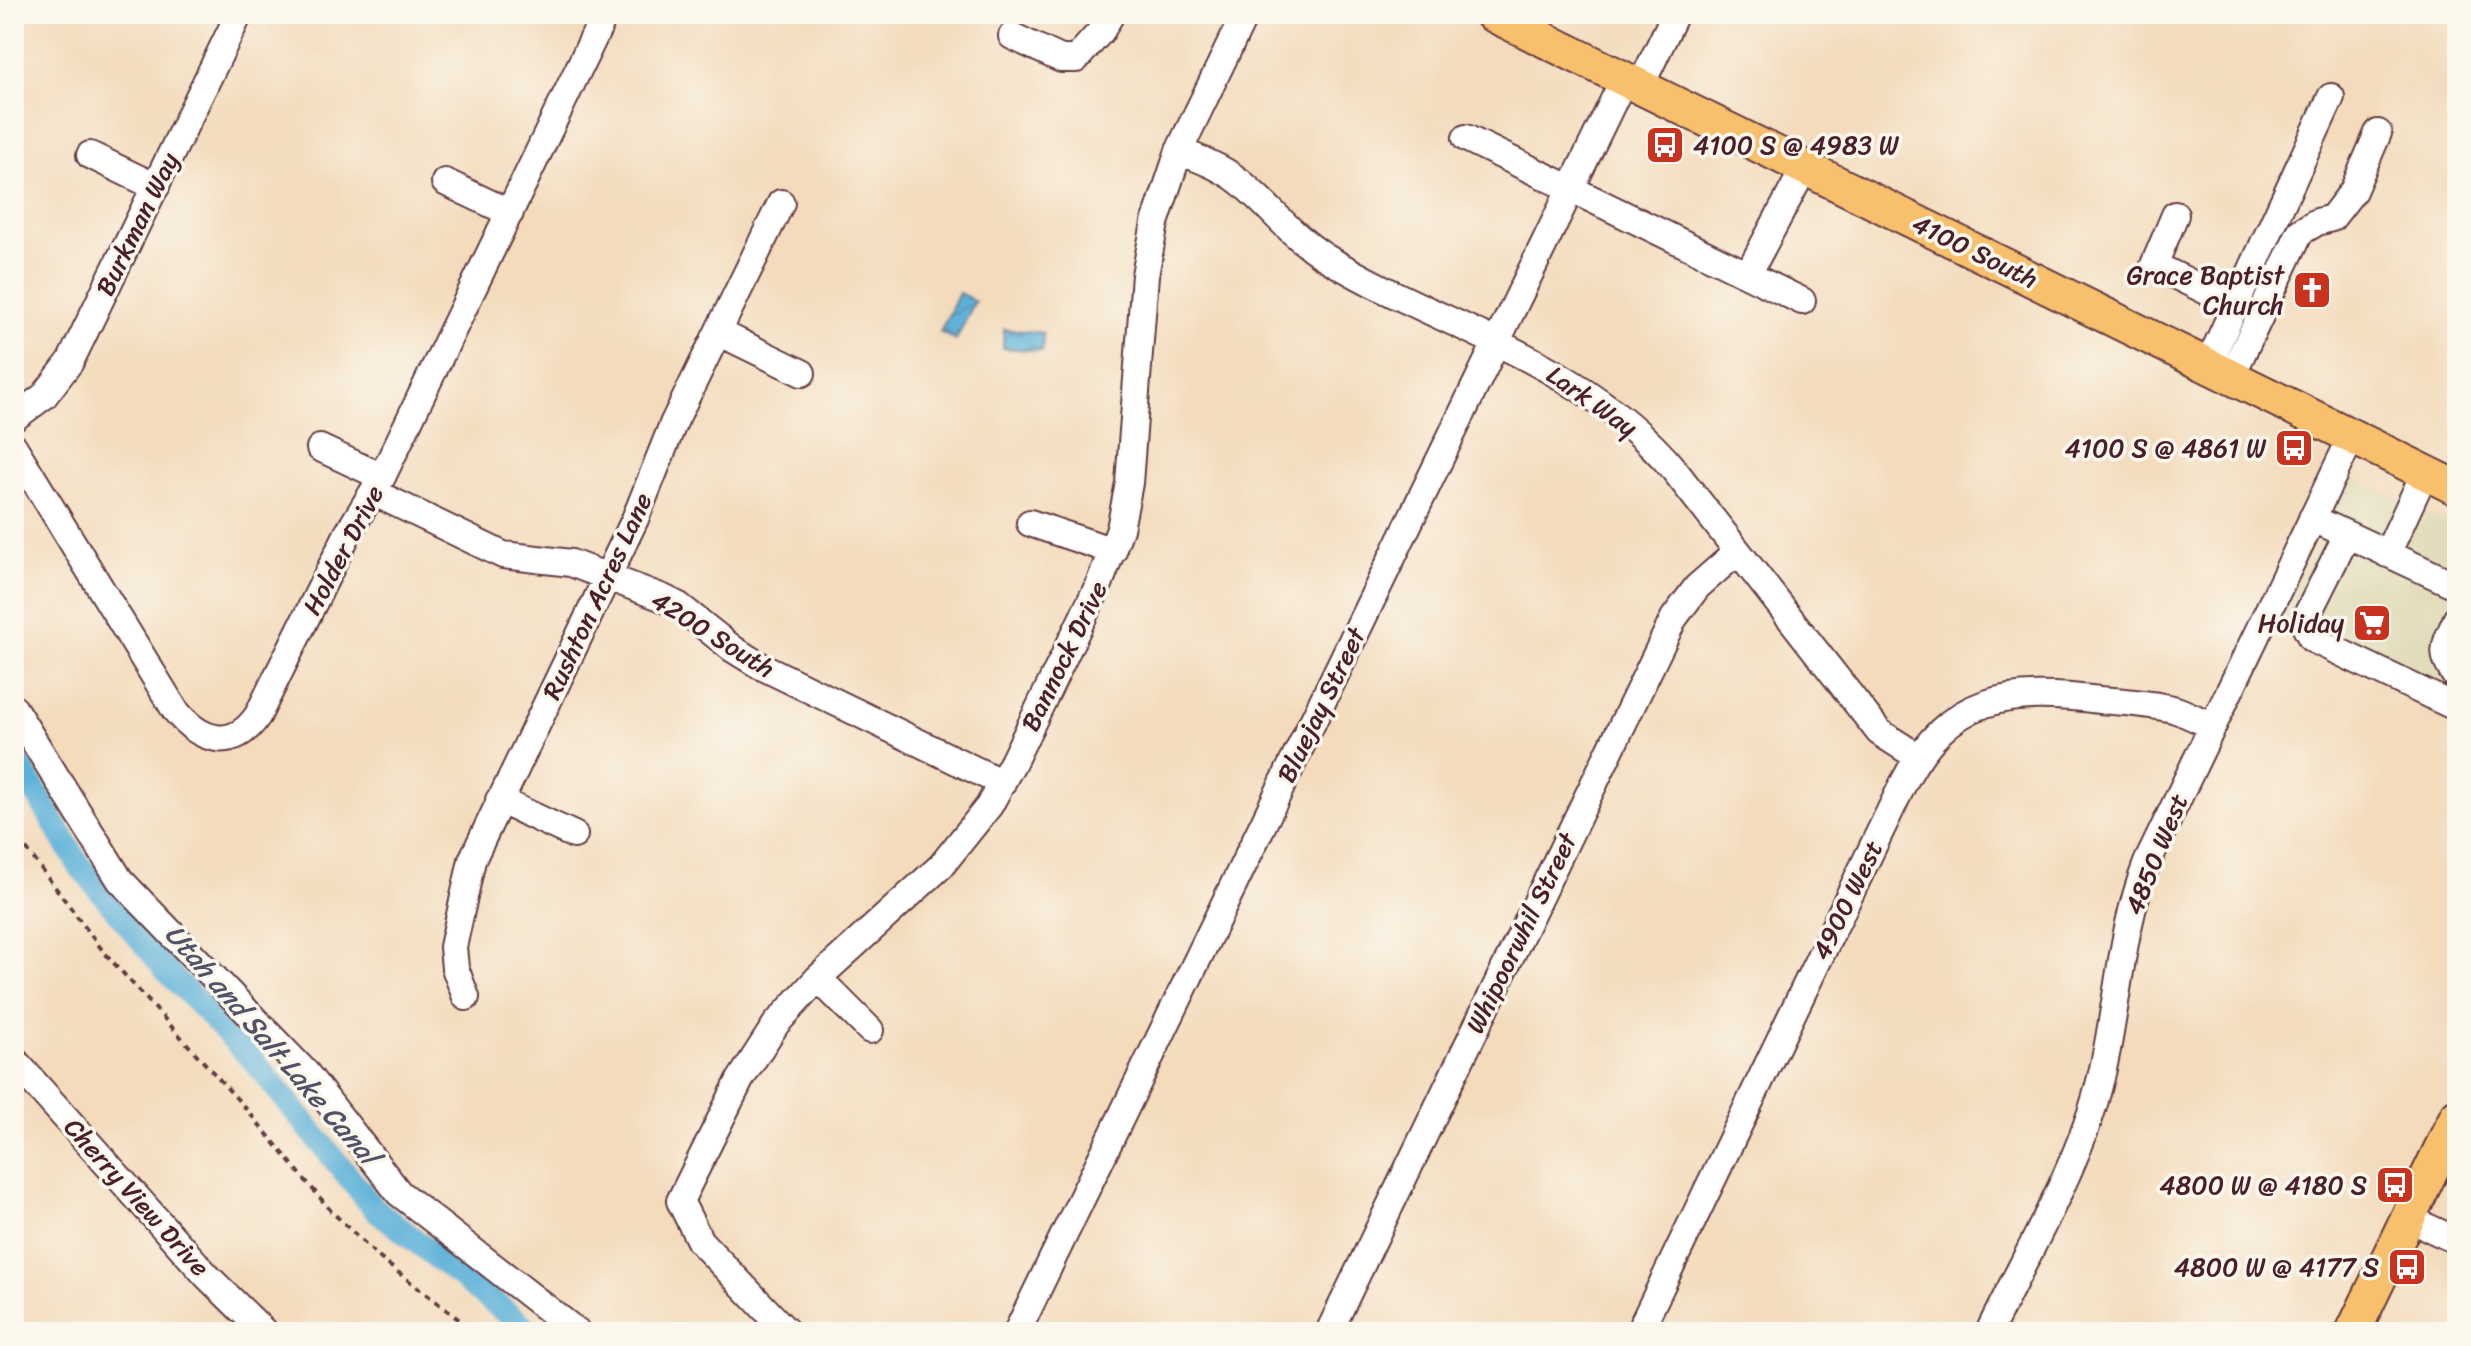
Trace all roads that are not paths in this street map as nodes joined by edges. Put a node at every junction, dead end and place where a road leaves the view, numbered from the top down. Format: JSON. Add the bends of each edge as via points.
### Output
{"nodes":[{"id":1,"x":239,"y":14,"type":"edge"},
{"id":2,"x":605,"y":14,"type":"edge"},
{"id":3,"x":1111,"y":14,"type":"edge"},
{"id":4,"x":1245,"y":14,"type":"edge"},
{"id":5,"x":1492,"y":14,"type":"edge"},
{"id":6,"x":1675,"y":14,"type":"edge"},
{"id":7,"x":1012,"y":36,"type":"dead end"},
{"id":8,"x":1632,"y":83,"type":"junction"},
{"id":9,"x":2331,"y":97,"type":"dead end"},
{"id":10,"x":2378,"y":133,"type":"dead end"},
{"id":11,"x":1466,"y":138,"type":"dead end"},
{"id":12,"x":1179,"y":151,"type":"junction"},
{"id":13,"x":90,"y":155,"type":"dead end"},
{"id":14,"x":1805,"y":167,"type":"junction"},
{"id":15,"x":445,"y":182,"type":"dead end"},
{"id":16,"x":156,"y":187,"type":"junction"},
{"id":17,"x":1571,"y":187,"type":"junction"},
{"id":18,"x":781,"y":203,"type":"dead end"},
{"id":19,"x":510,"y":213,"type":"junction"},
{"id":20,"x":2175,"y":215,"type":"dead end"},
{"id":21,"x":1748,"y":274,"type":"junction"},
{"id":22,"x":1802,"y":301,"type":"dead end"},
{"id":23,"x":2237,"y":306,"type":"junction"},
{"id":24,"x":718,"y":332,"type":"junction"},
{"id":25,"x":1497,"y":342,"type":"junction"},
{"id":26,"x":2219,"y":371,"type":"junction"},
{"id":27,"x":802,"y":373,"type":"dead end"},
{"id":28,"x":14,"y":418,"type":"edge"},
{"id":29,"x":2352,"y":436,"type":"junction"},
{"id":30,"x":14,"y":447,"type":"edge"},
{"id":31,"x":320,"y":448,"type":"dead end"},
{"id":32,"x":2425,"y":472,"type":"junction"},
{"id":33,"x":377,"y":484,"type":"junction"},
{"id":34,"x":2457,"y":488,"type":"edge"},
{"id":35,"x":2312,"y":518,"type":"junction"},
{"id":36,"x":1030,"y":523,"type":"dead end"},
{"id":37,"x":2347,"y":535,"type":"junction"},
{"id":38,"x":1113,"y":551,"type":"junction"},
{"id":39,"x":1737,"y":552,"type":"junction"},
{"id":40,"x":2387,"y":554,"type":"junction"},
{"id":41,"x":608,"y":576,"type":"junction"},
{"id":42,"x":2457,"y":586,"type":"edge"},
{"id":43,"x":2454,"y":633,"type":"edge"},
{"id":44,"x":2457,"y":678,"type":"edge"},
{"id":45,"x":2451,"y":705,"type":"dead end"},
{"id":46,"x":14,"y":709,"type":"edge"},
{"id":47,"x":2212,"y":726,"type":"junction"},
{"id":48,"x":1918,"y":757,"type":"junction"},
{"id":49,"x":1002,"y":783,"type":"junction"},
{"id":50,"x":499,"y":800,"type":"junction"},
{"id":51,"x":574,"y":835,"type":"dead end"},
{"id":52,"x":818,"y":978,"type":"junction"},
{"id":53,"x":466,"y":997,"type":"dead end"},
{"id":54,"x":870,"y":1030,"type":"dead end"},
{"id":55,"x":14,"y":1060,"type":"edge"},
{"id":56,"x":2457,"y":1116,"type":"edge"},
{"id":57,"x":2408,"y":1218,"type":"junction"},
{"id":58,"x":2457,"y":1241,"type":"edge"},
{"id":59,"x":264,"y":1332,"type":"edge"},
{"id":60,"x":577,"y":1332,"type":"edge"},
{"id":61,"x":787,"y":1332,"type":"edge"},
{"id":62,"x":1017,"y":1332,"type":"edge"},
{"id":63,"x":1329,"y":1332,"type":"edge"},
{"id":64,"x":1639,"y":1332,"type":"edge"},
{"id":65,"x":1989,"y":1332,"type":"edge"},
{"id":66,"x":2353,"y":1332,"type":"edge"}],
"edges":[{"from":1,"to":16,"type":"street","name":"Burkman Way"},
{"from":2,"to":19,"type":"street","name":"Holder Drive"},
{"from":3,"to":7,"type":"street","via":[[1076,59],[1061,59]]},
{"from":4,"to":12,"type":"street","name":"Bannock Drive"},
{"from":5,"to":8,"type":"main road","name":"4100 South"},
{"from":6,"to":8,"type":"street","name":"Bluejay Street"},
{"from":8,"to":14,"type":"main road","name":"4100 South"},
{"from":8,"to":17,"type":"street","name":"Bluejay Street"},
{"from":9,"to":23,"type":"street"},
{"from":10,"to":26,"type":"street","via":[[2353,191],[2332,218],[2300,232]]},
{"from":11,"to":17,"type":"street"},
{"from":12,"to":25,"type":"street","name":"Lark Way","via":[[1232,176],[1287,229],[1326,257]]},
{"from":12,"to":38,"type":"street","name":"Bannock Drive","via":[[1148,249],[1131,472]]},
{"from":13,"to":16,"type":"street"},
{"from":14,"to":21,"type":"street"},
{"from":14,"to":26,"type":"main road","name":"4100 South"},
{"from":15,"to":19,"type":"street"},
{"from":16,"to":28,"type":"street","name":"Burkman Way","via":[[70,362],[44,396]]},
{"from":17,"to":21,"type":"street"},
{"from":17,"to":25,"type":"street","name":"Bluejay Street"},
{"from":18,"to":24,"type":"street","name":"Rushton Acres Lane"},
{"from":19,"to":33,"type":"street","name":"Holder Drive"},
{"from":20,"to":23,"type":"street","via":[[2154,265]]},
{"from":21,"to":22,"type":"street"},
{"from":23,"to":26,"type":"street"},
{"from":24,"to":27,"type":"street"},
{"from":24,"to":41,"type":"street","name":"Rushton Acres Lane"},
{"from":25,"to":39,"type":"street","name":"Lark Way","via":[[1595,397],[1639,432]]},
{"from":25,"to":62,"type":"street","name":"Bluejay Street"},
{"from":26,"to":29,"type":"main road","name":"4100 South"},
{"from":29,"to":32,"type":"main road","name":"4100 South"},
{"from":29,"to":35,"type":"street","name":"4850 West"},
{"from":30,"to":33,"type":"street","name":"Holder Drive","via":[[175,710],[191,728],[219,739],[246,731],[258,715]]},
{"from":31,"to":33,"type":"street","name":"4200 South"},
{"from":32,"to":34,"type":"main road","name":"4100 South"},
{"from":32,"to":40,"type":"street"},
{"from":33,"to":41,"type":"street","name":"4200 South","via":[[503,555],[562,561]]},
{"from":35,"to":37,"type":"street"},
{"from":35,"to":47,"type":"street","name":"4850 West"},
{"from":36,"to":38,"type":"street"},
{"from":37,"to":40,"type":"street"},
{"from":37,"to":45,"type":"street","via":[[2306,617],[2312,639]]},
{"from":38,"to":49,"type":"street","name":"Bannock Drive"},
{"from":39,"to":48,"type":"street","name":"Lark Way","via":[[1879,732]]},
{"from":39,"to":63,"type":"street","name":"Whipoorwhil Street","via":[[1697,587],[1664,637]]},
{"from":40,"to":42,"type":"street"},
{"from":41,"to":49,"type":"street","name":"4200 South","via":[[679,606],[759,665]]},
{"from":41,"to":50,"type":"street","name":"Rushton Acres Lane"},
{"from":43,"to":44,"type":"street","via":[[2443,650]]},
{"from":46,"to":60,"type":"street","via":[[120,880],[306,1073],[399,1193]]},
{"from":47,"to":48,"type":"street","name":"4900 West","via":[[2162,707],[2017,696],[1963,715]]},
{"from":47,"to":65,"type":"street","name":"4850 West","via":[[2138,885],[2087,1122]]},
{"from":48,"to":64,"type":"street","name":"4900 West"},
{"from":49,"to":52,"type":"street","name":"Bannock Drive","via":[[941,866]]},
{"from":50,"to":51,"type":"street"},
{"from":50,"to":53,"type":"street","name":"Rushton Acres Lane","via":[[472,860],[454,938],[455,968]]},
{"from":52,"to":54,"type":"street"},
{"from":52,"to":61,"type":"street","name":"Bannock Drive","via":[[760,1046],[680,1201],[700,1241]]},
{"from":55,"to":59,"type":"street","name":"Cherry View Drive","via":[[207,1276]]},
{"from":56,"to":57,"type":"main road"},
{"from":57,"to":58,"type":"street"},
{"from":57,"to":66,"type":"main road"}]}
